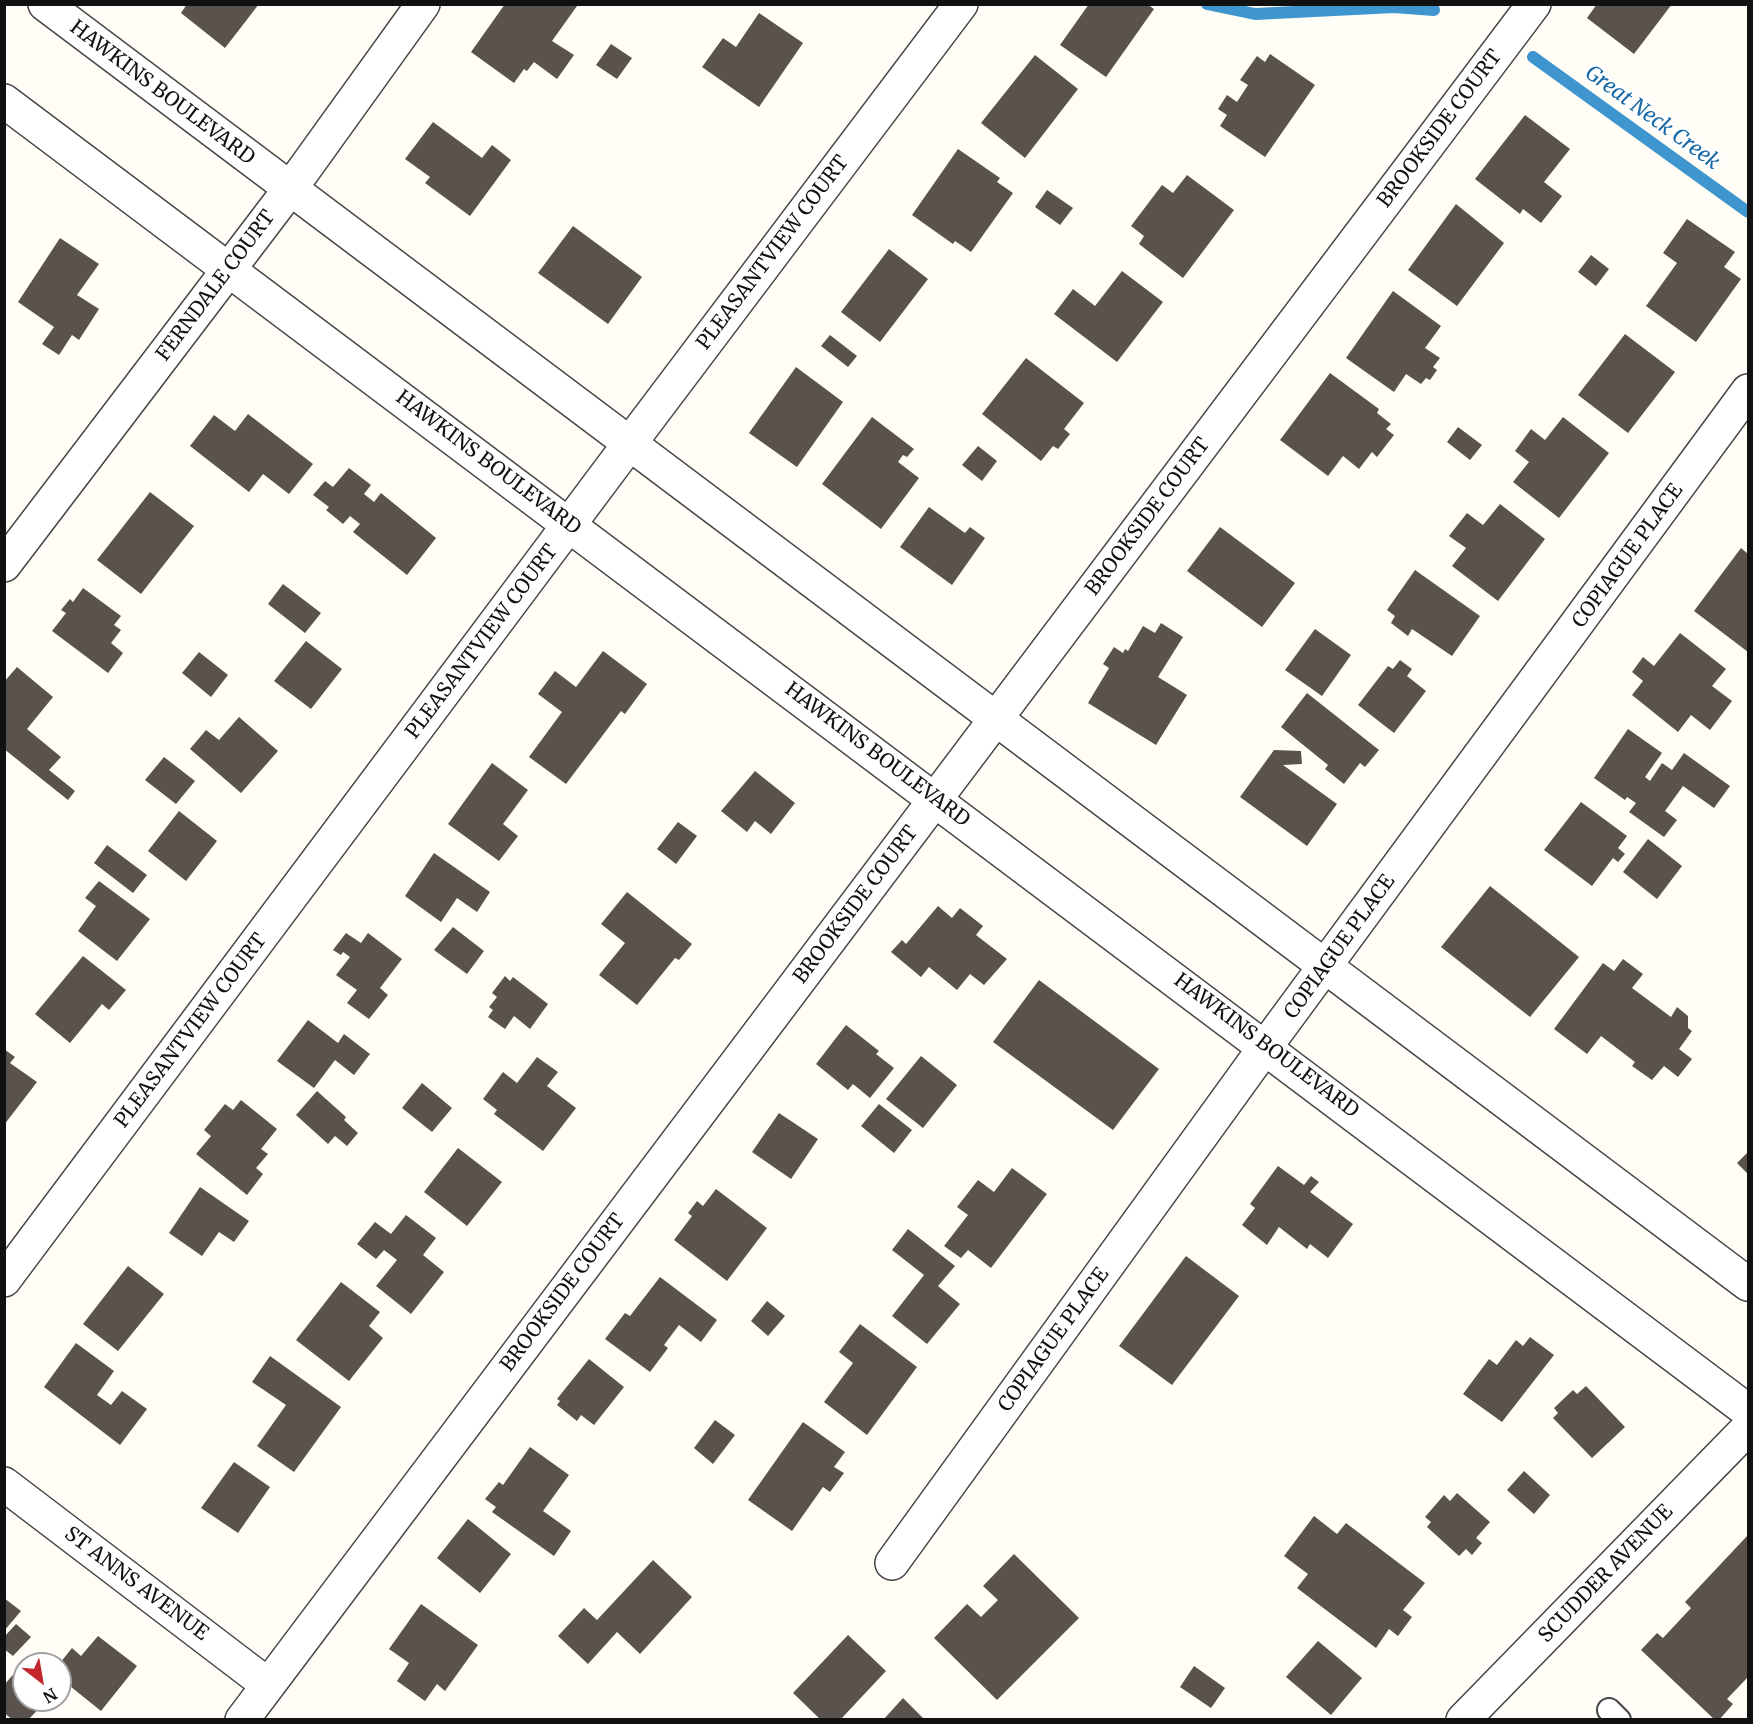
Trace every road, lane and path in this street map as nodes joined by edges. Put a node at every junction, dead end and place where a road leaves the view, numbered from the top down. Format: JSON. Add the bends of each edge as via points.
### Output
{"nodes":[{"id":1,"x":45,"y":4,"type":"edge"},
{"id":2,"x":423,"y":4,"type":"edge"},
{"id":3,"x":961,"y":4,"type":"edge"},
{"id":4,"x":1534,"y":4,"type":"edge"},
{"id":5,"x":4,"y":101,"type":"edge"},
{"id":6,"x":290,"y":189,"type":"junction"},
{"id":7,"x":229,"y":269,"type":"junction"},
{"id":8,"x":1749,"y":392,"type":"edge"},
{"id":9,"x":630,"y":443,"type":"junction"},
{"id":10,"x":570,"y":524,"type":"junction"},
{"id":11,"x":4,"y":565,"type":"edge"},
{"id":12,"x":997,"y":718,"type":"junction"},
{"id":13,"x":936,"y":798,"type":"junction"},
{"id":14,"x":1327,"y":965,"type":"junction"},
{"id":15,"x":1266,"y":1046,"type":"junction"},
{"id":16,"x":4,"y":1280,"type":"edge"},
{"id":17,"x":1749,"y":1284,"type":"edge"},
{"id":18,"x":1749,"y":1411,"type":"edge"},
{"id":19,"x":1749,"y":1428,"type":"edge"},
{"id":20,"x":4,"y":1484,"type":"edge"},
{"id":21,"x":892,"y":1563,"type":"dead end"},
{"id":22,"x":268,"y":1685,"type":"junction"},
{"id":23,"x":242,"y":1719,"type":"edge"},
{"id":24,"x":1463,"y":1719,"type":"edge"}],
"edges":[{"from":1,"to":6,"type":"street","name":"HAWKINS BOULEVARD"},
{"from":2,"to":6,"type":"street","name":"FERNDALE COURT"},
{"from":3,"to":9,"type":"street","name":"PLEASANTVIEW COURT"},
{"from":4,"to":12,"type":"street","name":"BROOKSIDE COURT"},
{"from":5,"to":7,"type":"street","name":"HAWKINS BOULEVARD"},
{"from":6,"to":7,"type":"street","name":"FERNDALE COURT"},
{"from":6,"to":9,"type":"street","name":"HAWKINS BOULEVARD"},
{"from":7,"to":10,"type":"street","name":"HAWKINS BOULEVARD"},
{"from":7,"to":11,"type":"street","name":"FERNDALE COURT"},
{"from":8,"to":14,"type":"street","name":"COPIAGUE PLACE"},
{"from":9,"to":10,"type":"street","name":"PLEASANTVIEW COURT"},
{"from":9,"to":12,"type":"street","name":"HAWKINS BOULEVARD"},
{"from":10,"to":13,"type":"street","name":"HAWKINS BOULEVARD"},
{"from":10,"to":16,"type":"street","name":"PLEASANTVIEW COURT"},
{"from":12,"to":13,"type":"street","name":"BROOKSIDE COURT"},
{"from":12,"to":14,"type":"street","name":"HAWKINS BOULEVARD"},
{"from":13,"to":15,"type":"street","name":"HAWKINS BOULEVARD"},
{"from":13,"to":22,"type":"street","name":"BROOKSIDE COURT"},
{"from":14,"to":15,"type":"street","name":"COPIAGUE PLACE"},
{"from":14,"to":17,"type":"street","name":"HAWKINS BOULEVARD"},
{"from":15,"to":18,"type":"street","name":"HAWKINS BOULEVARD"},
{"from":15,"to":21,"type":"street","name":"COPIAGUE PLACE"},
{"from":19,"to":24,"type":"street","name":"SCUDDER AVENUE"},
{"from":20,"to":22,"type":"street","name":"ST ANNS AVENUE"},
{"from":22,"to":23,"type":"street","name":"BROOKSIDE COURT"}]}
